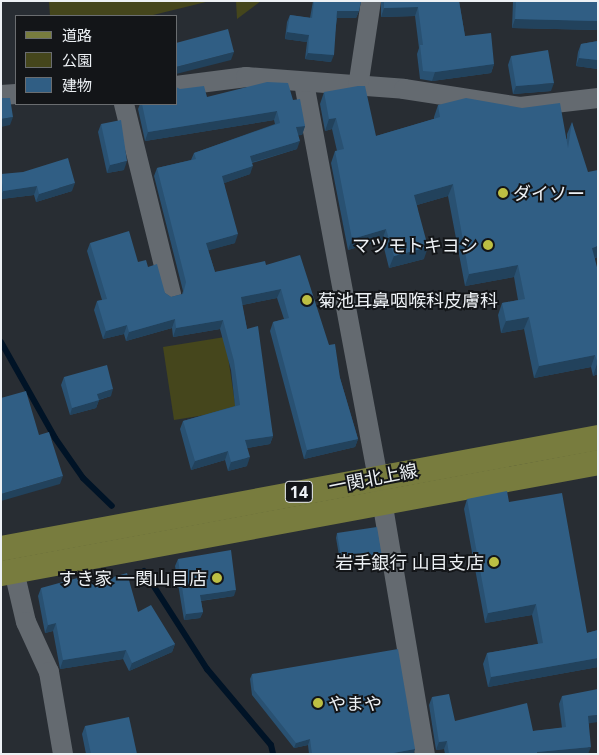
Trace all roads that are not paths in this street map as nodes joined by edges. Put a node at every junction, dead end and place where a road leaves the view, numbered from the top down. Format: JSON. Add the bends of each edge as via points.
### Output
{"nodes":[{"id":1,"x":371,"y":1,"type":"edge"},
{"id":2,"x":304,"y":83,"type":"junction"},
{"id":3,"x":178,"y":86,"type":"edge"},
{"id":4,"x":358,"y":87,"type":"junction"},
{"id":5,"x":15,"y":94,"type":"edge"},
{"id":6,"x":1,"y":95,"type":"edge"},
{"id":7,"x":598,"y":98,"type":"edge"},
{"id":8,"x":124,"y":105,"type":"edge"},
{"id":9,"x":171,"y":294,"type":"edge"},
{"id":10,"x":598,"y":437,"type":"edge"},
{"id":11,"x":598,"y":462,"type":"edge"},
{"id":12,"x":379,"y":489,"type":"junction"},
{"id":13,"x":1,"y":548,"type":"edge"},
{"id":14,"x":8,"y":572,"type":"edge"},
{"id":15,"x":63,"y":754,"type":"edge"},
{"id":16,"x":425,"y":754,"type":"edge"}],
"edges":[{"from":1,"to":4,"type":"street"},
{"from":2,"to":3,"type":"street","via":[[246,77]]},
{"from":2,"to":4,"type":"street"},
{"from":2,"to":12,"type":"street"},
{"from":4,"to":7,"type":"street","via":[[404,90],[520,108]]},
{"from":5,"to":6,"type":"street"},
{"from":8,"to":9,"type":"street"},
{"from":10,"to":12,"type":"main road","name":"一関北上線","number":"14"},
{"from":11,"to":12,"type":"main road","name":"一関北上線","number":"14"},
{"from":12,"to":13,"type":"main road","name":"一関北上線","number":"14"},
{"from":12,"to":14,"type":"main road","name":"一関北上線","number":"14"},
{"from":12,"to":16,"type":"street"},
{"from":14,"to":15,"type":"street","via":[[49,672]]}]}
